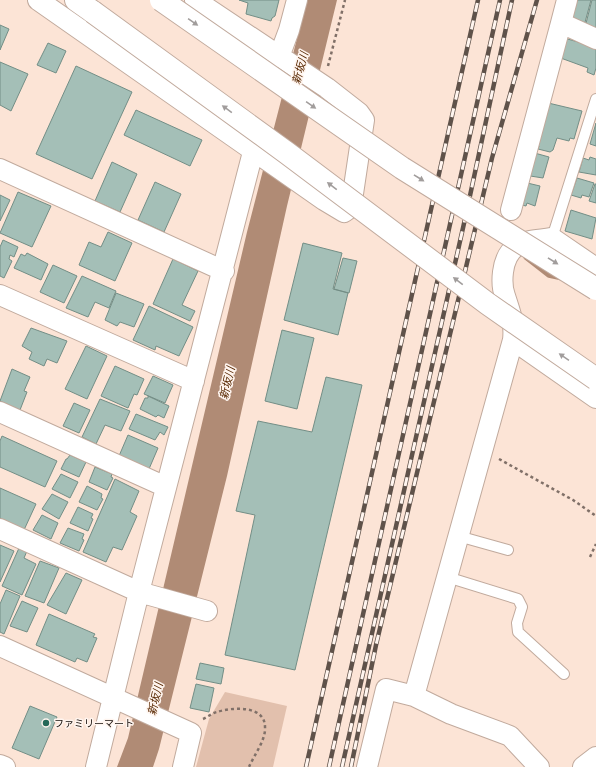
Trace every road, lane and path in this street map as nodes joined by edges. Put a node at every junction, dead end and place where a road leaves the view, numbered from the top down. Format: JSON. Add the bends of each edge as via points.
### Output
{"nodes":[{"id":1,"x":38,"y":0,"type":"edge"},
{"id":2,"x":76,"y":0,"type":"edge"},
{"id":3,"x":161,"y":0,"type":"edge"},
{"id":4,"x":195,"y":0,"type":"edge"},
{"id":5,"x":297,"y":0,"type":"edge"},
{"id":6,"x":345,"y":0,"type":"edge"},
{"id":7,"x":567,"y":0,"type":"edge"},
{"id":8,"x":561,"y":23,"type":"junction"},
{"id":9,"x":596,"y":39,"type":"edge"},
{"id":10,"x":279,"y":57,"type":"junction"},
{"id":11,"x":325,"y":87,"type":"junction"},
{"id":12,"x":596,"y":99,"type":"edge"},
{"id":13,"x":253,"y":152,"type":"junction"},
{"id":14,"x":0,"y":169,"type":"edge"},
{"id":15,"x":512,"y":210,"type":"dead end"},
{"id":16,"x":552,"y":238,"type":"junction"},
{"id":17,"x":596,"y":268,"type":"edge"},
{"id":18,"x":224,"y":271,"type":"junction"},
{"id":19,"x":596,"y":289,"type":"edge"},
{"id":20,"x":0,"y":294,"type":"edge"},
{"id":21,"x":513,"y":340,"type":"junction"},
{"id":22,"x":596,"y":378,"type":"edge"},
{"id":23,"x":194,"y":381,"type":"junction"},
{"id":24,"x":596,"y":398,"type":"edge"},
{"id":25,"x":0,"y":412,"type":"edge"},
{"id":26,"x":481,"y":449,"type":"junction"},
{"id":27,"x":166,"y":487,"type":"junction"},
{"id":28,"x":596,"y":516,"type":"edge"},
{"id":29,"x":0,"y":529,"type":"edge"},
{"id":30,"x":458,"y":536,"type":"junction"},
{"id":31,"x":596,"y":544,"type":"edge"},
{"id":32,"x":508,"y":550,"type":"dead end"},
{"id":33,"x":590,"y":557,"type":"dead end"},
{"id":34,"x":447,"y":577,"type":"junction"},
{"id":35,"x":139,"y":592,"type":"junction"},
{"id":36,"x":206,"y":611,"type":"dead end"},
{"id":37,"x":0,"y":646,"type":"edge"},
{"id":38,"x":564,"y":674,"type":"dead end"},
{"id":39,"x":414,"y":696,"type":"junction"},
{"id":40,"x":113,"y":697,"type":"junction"},
{"id":41,"x":184,"y":730,"type":"junction"},
{"id":42,"x":596,"y":757,"type":"edge"},
{"id":43,"x":0,"y":765,"type":"edge"},
{"id":44,"x":5,"y":767,"type":"edge"},
{"id":45,"x":96,"y":767,"type":"edge"},
{"id":46,"x":183,"y":767,"type":"edge"},
{"id":47,"x":249,"y":767,"type":"edge"},
{"id":48,"x":367,"y":767,"type":"edge"},
{"id":49,"x":539,"y":767,"type":"edge"},
{"id":50,"x":583,"y":767,"type":"edge"}],
"edges":[{"from":1,"to":13,"type":"street"},
{"from":22,"to":2,"type":"street","one_way":true,"bridge":true,"via":[[488,304],[294,157]]},
{"from":3,"to":19,"type":"street","one_way":true,"bridge":true,"via":[[402,168]]},
{"from":4,"to":10,"type":"street"},
{"from":5,"to":10,"type":"street"},
{"from":6,"to":11,"type":"path"},
{"from":7,"to":8,"type":"street"},
{"from":8,"to":9,"type":"street"},
{"from":8,"to":15,"type":"street"},
{"from":10,"to":11,"type":"street"},
{"from":11,"to":13,"type":"street","via":[[359,113],[364,120],[350,207],[344,212]]},
{"from":12,"to":16,"type":"lane"},
{"from":13,"to":18,"type":"street"},
{"from":14,"to":18,"type":"street"},
{"from":16,"to":17,"type":"street"},
{"from":16,"to":21,"type":"street","via":[[517,245],[504,267],[504,295],[513,318]]},
{"from":18,"to":23,"type":"street"},
{"from":20,"to":23,"type":"street"},
{"from":21,"to":24,"type":"street"},
{"from":21,"to":26,"type":"street"},
{"from":23,"to":27,"type":"street"},
{"from":25,"to":27,"type":"street"},
{"from":26,"to":28,"type":"path","via":[[573,500]]},
{"from":26,"to":30,"type":"street"},
{"from":27,"to":35,"type":"street"},
{"from":29,"to":35,"type":"street"},
{"from":30,"to":32,"type":"lane"},
{"from":30,"to":34,"type":"street"},
{"from":31,"to":33,"type":"path"},
{"from":34,"to":38,"type":"lane","via":[[518,599],[522,607],[517,623],[518,632]]},
{"from":34,"to":39,"type":"street"},
{"from":35,"to":36,"type":"street"},
{"from":35,"to":40,"type":"street"},
{"from":37,"to":40,"type":"street"},
{"from":39,"to":48,"type":"street","via":[[386,689]]},
{"from":39,"to":49,"type":"street","via":[[451,714],[510,736]]},
{"from":40,"to":41,"type":"street"},
{"from":40,"to":45,"type":"street"},
{"from":41,"to":46,"type":"street"},
{"from":41,"to":47,"type":"path","via":[[216,712],[233,709],[251,710],[260,715],[265,727],[264,736]]},
{"from":42,"to":50,"type":"street"},
{"from":43,"to":44,"type":"street"}]}
